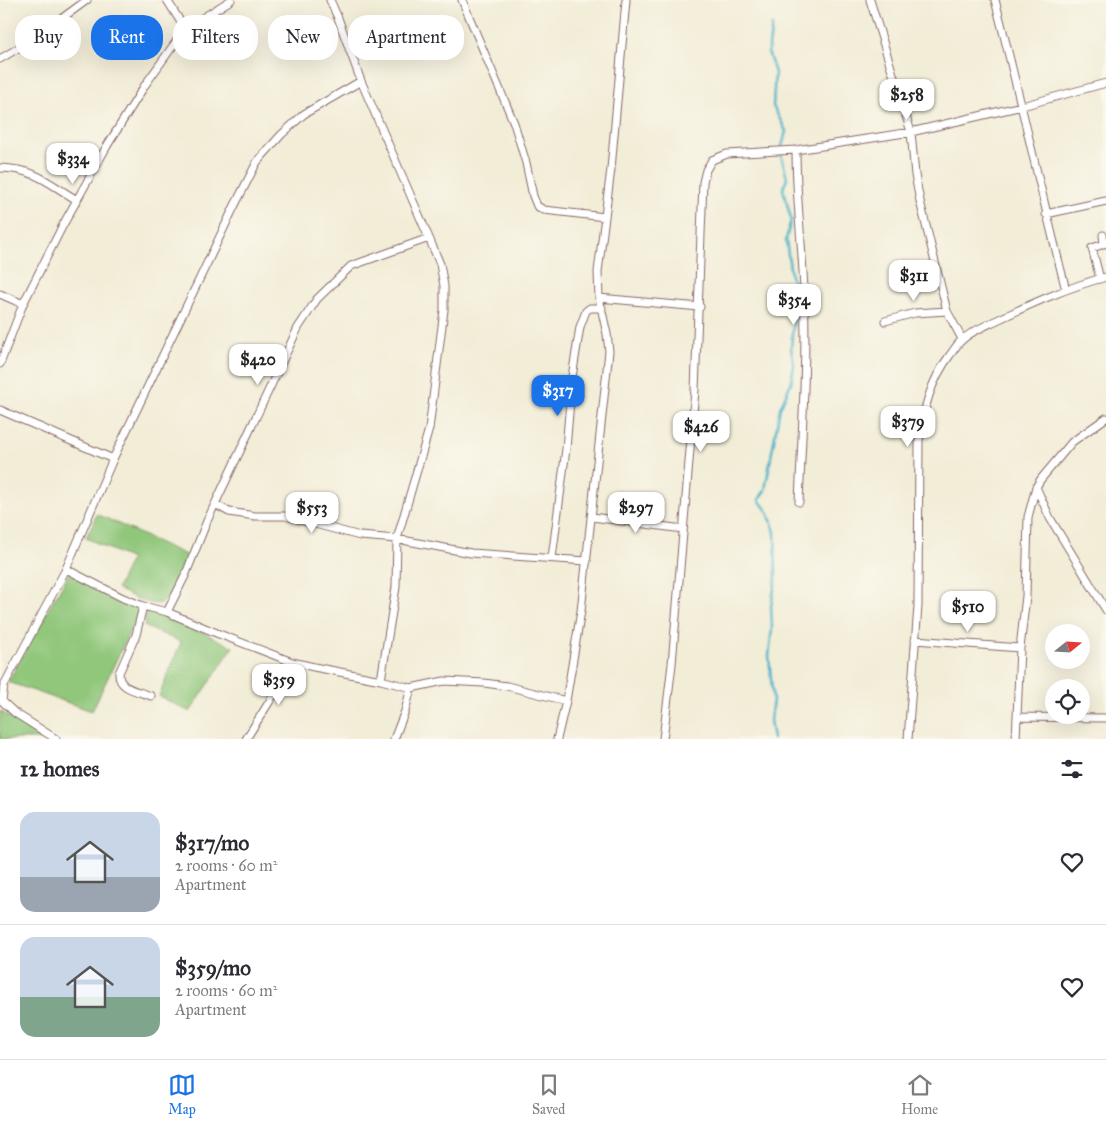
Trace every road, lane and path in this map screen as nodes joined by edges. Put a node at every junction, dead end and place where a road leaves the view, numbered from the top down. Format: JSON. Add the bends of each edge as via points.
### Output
{"nodes":[{"id":1,"x":87,"y":0,"type":"edge"},
{"id":2,"x":167,"y":0,"type":"edge"},
{"id":3,"x":231,"y":0,"type":"edge"},
{"id":4,"x":330,"y":0,"type":"edge"},
{"id":5,"x":462,"y":0,"type":"edge"},
{"id":6,"x":626,"y":0,"type":"edge"},
{"id":7,"x":870,"y":0,"type":"edge"},
{"id":8,"x":995,"y":0,"type":"edge"},
{"id":9,"x":176,"y":15,"type":"edge"},
{"id":10,"x":207,"y":15,"type":"edge"},
{"id":11,"x":173,"y":45,"type":"edge"},
{"id":12,"x":0,"y":59,"type":"edge"},
{"id":13,"x":361,"y":81,"type":"junction"},
{"id":14,"x":1106,"y":83,"type":"edge"},
{"id":15,"x":1022,"y":106,"type":"junction"},
{"id":16,"x":911,"y":132,"type":"junction"},
{"id":17,"x":796,"y":150,"type":"junction"},
{"id":18,"x":0,"y":168,"type":"edge"},
{"id":19,"x":77,"y":200,"type":"junction"},
{"id":20,"x":1106,"y":201,"type":"edge"},
{"id":21,"x":1046,"y":214,"type":"junction"},
{"id":22,"x":605,"y":217,"type":"junction"},
{"id":23,"x":1103,"y":236,"type":"dead end"},
{"id":24,"x":429,"y":238,"type":"junction"},
{"id":25,"x":1103,"y":278,"type":"edge"},
{"id":26,"x":1066,"y":290,"type":"junction"},
{"id":27,"x":0,"y":294,"type":"edge"},
{"id":28,"x":599,"y":298,"type":"junction"},
{"id":29,"x":23,"y":304,"type":"junction"},
{"id":30,"x":700,"y":307,"type":"junction"},
{"id":31,"x":602,"y":308,"type":"junction"},
{"id":32,"x":947,"y":311,"type":"junction"},
{"id":33,"x":884,"y":321,"type":"dead end"},
{"id":34,"x":962,"y":339,"type":"junction"},
{"id":35,"x":0,"y":364,"type":"edge"},
{"id":36,"x":0,"y":410,"type":"edge"},
{"id":37,"x":1106,"y":418,"type":"edge"},
{"id":38,"x":113,"y":459,"type":"junction"},
{"id":39,"x":1036,"y":487,"type":"junction"},
{"id":40,"x":799,"y":502,"type":"dead end"},
{"id":41,"x":214,"y":504,"type":"junction"},
{"id":42,"x":592,"y":517,"type":"junction"},
{"id":43,"x":684,"y":529,"type":"junction"},
{"id":44,"x":397,"y":539,"type":"junction"},
{"id":45,"x":552,"y":558,"type":"junction"},
{"id":46,"x":587,"y":561,"type":"junction"},
{"id":47,"x":66,"y":569,"type":"junction"},
{"id":48,"x":143,"y":606,"type":"junction"},
{"id":49,"x":1106,"y":610,"type":"edge"},
{"id":50,"x":167,"y":612,"type":"junction"},
{"id":51,"x":915,"y":640,"type":"junction"},
{"id":52,"x":1020,"y":648,"type":"junction"},
{"id":53,"x":292,"y":662,"type":"junction"},
{"id":54,"x":381,"y":680,"type":"junction"},
{"id":55,"x":411,"y":688,"type":"junction"},
{"id":56,"x":151,"y":696,"type":"dead end"},
{"id":57,"x":566,"y":701,"type":"junction"},
{"id":58,"x":1017,"y":717,"type":"junction"},
{"id":59,"x":1106,"y":718,"type":"edge"},
{"id":60,"x":56,"y":739,"type":"edge"},
{"id":61,"x":246,"y":739,"type":"edge"},
{"id":62,"x":394,"y":739,"type":"edge"},
{"id":63,"x":556,"y":739,"type":"edge"},
{"id":64,"x":663,"y":739,"type":"edge"},
{"id":65,"x":908,"y":739,"type":"edge"},
{"id":66,"x":1016,"y":739,"type":"edge"}],
"edges":[{"from":1,"to":12,"type":"street"},
{"from":2,"to":9,"type":"street"},
{"from":3,"to":10,"type":"street"},
{"from":4,"to":13,"type":"street"},
{"from":5,"to":22,"type":"street","via":[[514,123],[537,206],[544,210]]},
{"from":6,"to":22,"type":"street"},
{"from":7,"to":16,"type":"street"},
{"from":8,"to":15,"type":"street"},
{"from":11,"to":19,"type":"street","via":[[107,146]]},
{"from":13,"to":24,"type":"street"},
{"from":13,"to":38,"type":"street","via":[[304,114],[257,162]]},
{"from":14,"to":15,"type":"street"},
{"from":15,"to":16,"type":"street"},
{"from":15,"to":21,"type":"street"},
{"from":16,"to":17,"type":"street"},
{"from":16,"to":32,"type":"street","via":[[920,201]]},
{"from":17,"to":30,"type":"street","via":[[726,154],[712,160],[703,182]]},
{"from":17,"to":40,"type":"street","via":[[805,342]]},
{"from":18,"to":19,"type":"street","via":[[37,175]]},
{"from":19,"to":29,"type":"street"},
{"from":20,"to":21,"type":"street"},
{"from":21,"to":26,"type":"street"},
{"from":22,"to":28,"type":"street","via":[[598,272]]},
{"from":23,"to":25,"type":"street","via":[[1104,244],[1092,248]]},
{"from":24,"to":41,"type":"street","via":[[351,266],[317,299],[298,328]]},
{"from":24,"to":44,"type":"street","via":[[440,264],[444,310],[429,429]]},
{"from":25,"to":26,"type":"street"},
{"from":26,"to":34,"type":"street"},
{"from":27,"to":29,"type":"street"},
{"from":28,"to":30,"type":"street"},
{"from":28,"to":31,"type":"street"},
{"from":29,"to":35,"type":"street"},
{"from":30,"to":43,"type":"street"},
{"from":31,"to":42,"type":"street","via":[[609,351]]},
{"from":31,"to":45,"type":"street","via":[[586,311],[580,327]]},
{"from":32,"to":33,"type":"street","via":[[915,313]]},
{"from":32,"to":34,"type":"street"},
{"from":34,"to":51,"type":"street","via":[[929,390],[923,414],[919,441]]},
{"from":36,"to":38,"type":"street"},
{"from":37,"to":39,"type":"street","via":[[1072,442]]},
{"from":38,"to":47,"type":"street"},
{"from":39,"to":49,"type":"street","via":[[1050,518]]},
{"from":39,"to":52,"type":"street","via":[[1028,517],[1026,596]]},
{"from":41,"to":44,"type":"street","via":[[228,512],[285,516],[360,536]]},
{"from":41,"to":50,"type":"street"},
{"from":42,"to":43,"type":"street"},
{"from":42,"to":46,"type":"street"},
{"from":43,"to":64,"type":"street"},
{"from":44,"to":45,"type":"street","via":[[471,553]]},
{"from":44,"to":54,"type":"street","via":[[396,587]]},
{"from":45,"to":46,"type":"street"},
{"from":46,"to":57,"type":"street"},
{"from":47,"to":48,"type":"street"},
{"from":47,"to":60,"type":"street","via":[[4,685],[2,701]]},
{"from":48,"to":50,"type":"street"},
{"from":48,"to":56,"type":"street","via":[[138,629],[119,678],[126,687]]},
{"from":50,"to":53,"type":"street"},
{"from":51,"to":52,"type":"street"},
{"from":51,"to":65,"type":"street"},
{"from":52,"to":58,"type":"street"},
{"from":53,"to":54,"type":"street"},
{"from":53,"to":61,"type":"street"},
{"from":54,"to":55,"type":"street"},
{"from":55,"to":57,"type":"street","via":[[444,681],[484,683]]},
{"from":55,"to":62,"type":"street"},
{"from":57,"to":63,"type":"street"},
{"from":58,"to":59,"type":"street"},
{"from":58,"to":66,"type":"street"}]}
